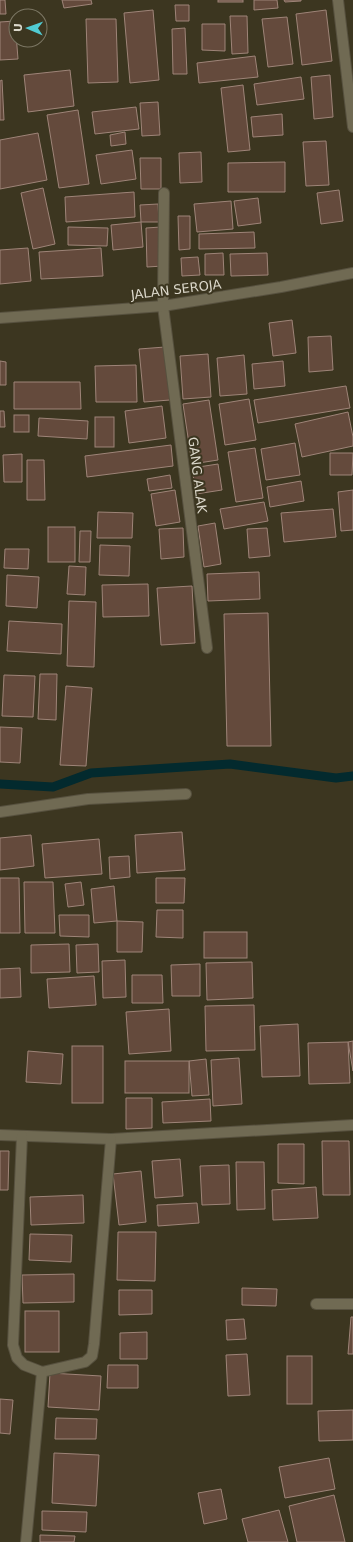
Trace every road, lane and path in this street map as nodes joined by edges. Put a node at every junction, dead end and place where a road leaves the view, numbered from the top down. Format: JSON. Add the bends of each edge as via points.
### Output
{"nodes":[{"id":1,"x":338,"y":0,"type":"edge"},
{"id":2,"x":353,"y":127,"type":"edge"},
{"id":3,"x":164,"y":192,"type":"dead end"},
{"id":4,"x":353,"y":274,"type":"edge"},
{"id":5,"x":163,"y":306,"type":"junction"},
{"id":6,"x":0,"y":318,"type":"edge"},
{"id":7,"x":207,"y":648,"type":"dead end"},
{"id":8,"x":186,"y":794,"type":"dead end"},
{"id":9,"x":0,"y":812,"type":"edge"},
{"id":10,"x":353,"y":1125,"type":"edge"},
{"id":11,"x":0,"y":1135,"type":"edge"},
{"id":12,"x":22,"y":1136,"type":"junction"},
{"id":13,"x":111,"y":1139,"type":"junction"},
{"id":14,"x":316,"y":1304,"type":"dead end"},
{"id":15,"x":353,"y":1304,"type":"edge"},
{"id":16,"x":42,"y":1372,"type":"junction"},
{"id":17,"x":26,"y":1542,"type":"edge"}],
"edges":[{"from":1,"to":2,"type":"street"},
{"from":3,"to":5,"type":"street","name":"GANG ALAK"},
{"from":4,"to":5,"type":"street","name":"JALAN SEROJA"},
{"from":5,"to":6,"type":"street","name":"JALAN SEROJA"},
{"from":5,"to":7,"type":"street","name":"GANG ALAK"},
{"from":8,"to":9,"type":"street","via":[[88,799]]},
{"from":10,"to":13,"type":"street"},
{"from":11,"to":12,"type":"street"},
{"from":12,"to":13,"type":"street"},
{"from":12,"to":16,"type":"street","via":[[13,1345],[16,1358],[24,1365]]},
{"from":13,"to":16,"type":"street","via":[[92,1356],[85,1362]]},
{"from":14,"to":15,"type":"street"},
{"from":16,"to":17,"type":"street"}]}
